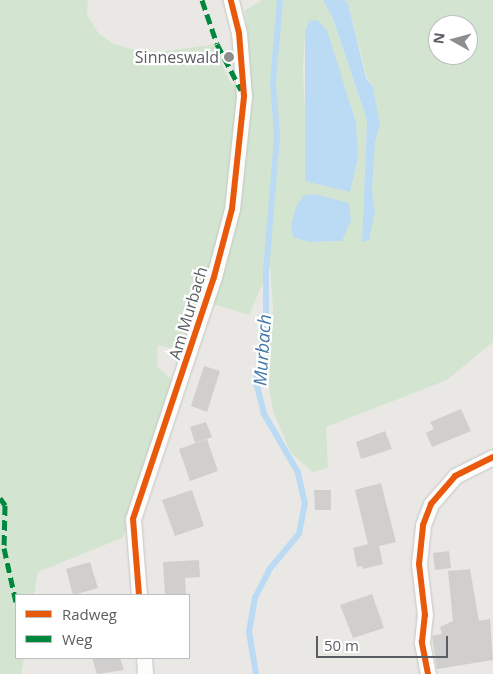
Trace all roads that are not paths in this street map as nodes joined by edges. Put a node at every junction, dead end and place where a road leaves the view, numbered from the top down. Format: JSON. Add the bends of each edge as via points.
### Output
{"nodes":[{"id":1,"x":232,"y":0,"type":"edge"},
{"id":2,"x":493,"y":457,"type":"edge"},
{"id":3,"x":139,"y":594,"type":"edge"},
{"id":4,"x":144,"y":659,"type":"edge"},
{"id":5,"x":145,"y":674,"type":"edge"},
{"id":6,"x":428,"y":674,"type":"edge"}],
"edges":[{"from":1,"to":3,"type":"street","name":"Am Murbach","via":[[240,33],[244,96],[232,209],[214,278],[133,519]]},
{"from":2,"to":6,"type":"street","via":[[455,476],[431,504],[423,525],[419,564],[425,615],[422,642]]},
{"from":4,"to":5,"type":"street"}]}
